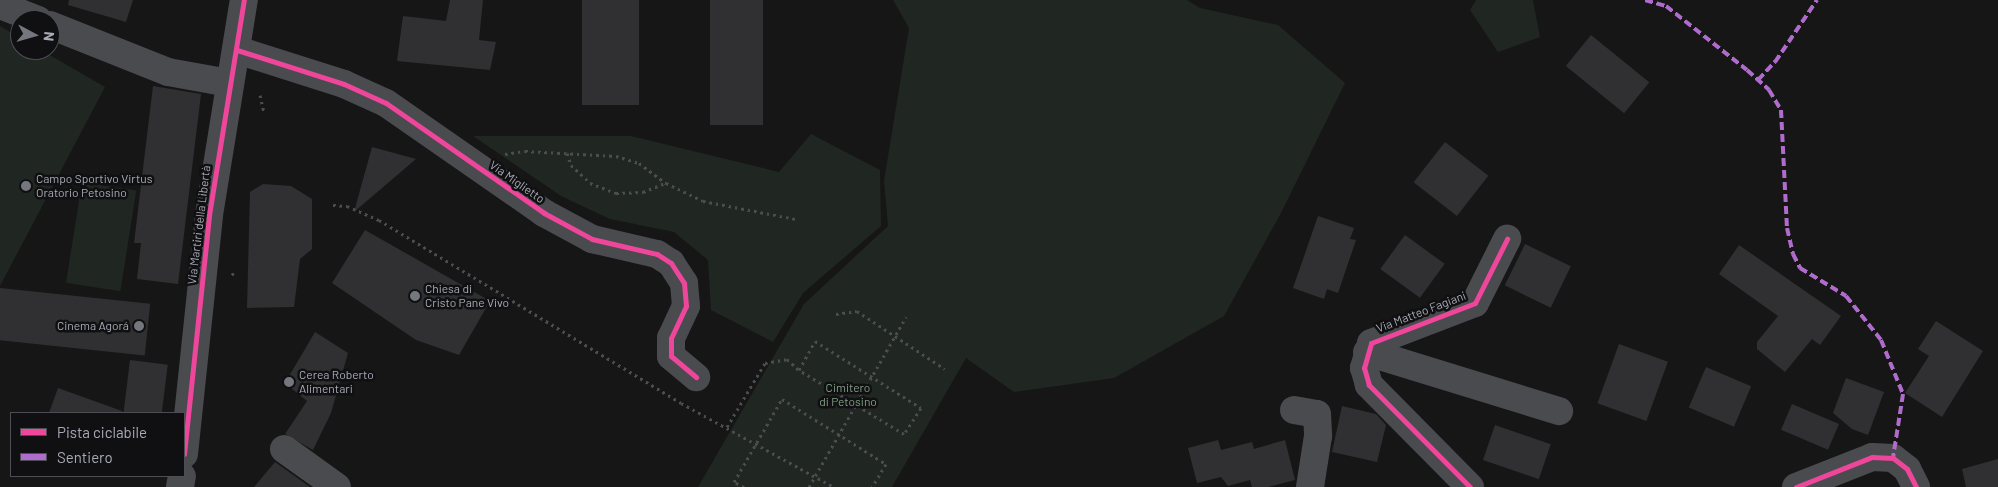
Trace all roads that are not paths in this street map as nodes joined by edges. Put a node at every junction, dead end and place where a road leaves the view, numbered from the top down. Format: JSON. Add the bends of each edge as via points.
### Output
{"nodes":[{"id":1,"x":244,"y":0,"type":"edge"},
{"id":2,"x":0,"y":4,"type":"edge"},
{"id":3,"x":14,"y":10,"type":"edge"},
{"id":4,"x":60,"y":29,"type":"edge"},
{"id":5,"x":237,"y":50,"type":"junction"},
{"id":6,"x":230,"y":83,"type":"junction"},
{"id":7,"x":1507,"y":239,"type":"dead end"},
{"id":8,"x":1367,"y":352,"type":"junction"},
{"id":9,"x":696,"y":377,"type":"dead end"},
{"id":10,"x":1294,"y":410,"type":"dead end"},
{"id":11,"x":1559,"y":411,"type":"dead end"},
{"id":12,"x":185,"y":444,"type":"edge"},
{"id":13,"x":284,"y":450,"type":"dead end"},
{"id":14,"x":336,"y":486,"type":"edge"},
{"id":15,"x":1310,"y":487,"type":"edge"},
{"id":16,"x":1470,"y":487,"type":"edge"},
{"id":17,"x":1796,"y":487,"type":"edge"},
{"id":18,"x":1916,"y":487,"type":"edge"}],
"edges":[{"from":1,"to":5,"type":"street","name":"Via Martiri della Libertà"},
{"from":2,"to":3,"type":"street"},
{"from":4,"to":6,"type":"street","via":[[168,72]]},
{"from":5,"to":6,"type":"street","name":"Via Martiri della Libertà"},
{"from":5,"to":9,"type":"street","name":"Via Miglietto","via":[[344,84],[386,103],[544,213],[592,238],[657,254],[671,263],[684,283],[686,306],[671,338],[671,356]]},
{"from":6,"to":12,"type":"street","name":"Via Martiri della Libertà","via":[[209,215]]},
{"from":7,"to":8,"type":"street","name":"Via Matteo Fagiani","via":[[1475,303],[1381,337],[1371,343]]},
{"from":8,"to":11,"type":"street"},
{"from":8,"to":16,"type":"street","via":[[1364,368],[1369,385]]},
{"from":10,"to":15,"type":"street","via":[[1317,414],[1318,436]]},
{"from":13,"to":14,"type":"street"},
{"from":17,"to":18,"type":"street","via":[[1872,457],[1893,458],[1908,469]]}]}
